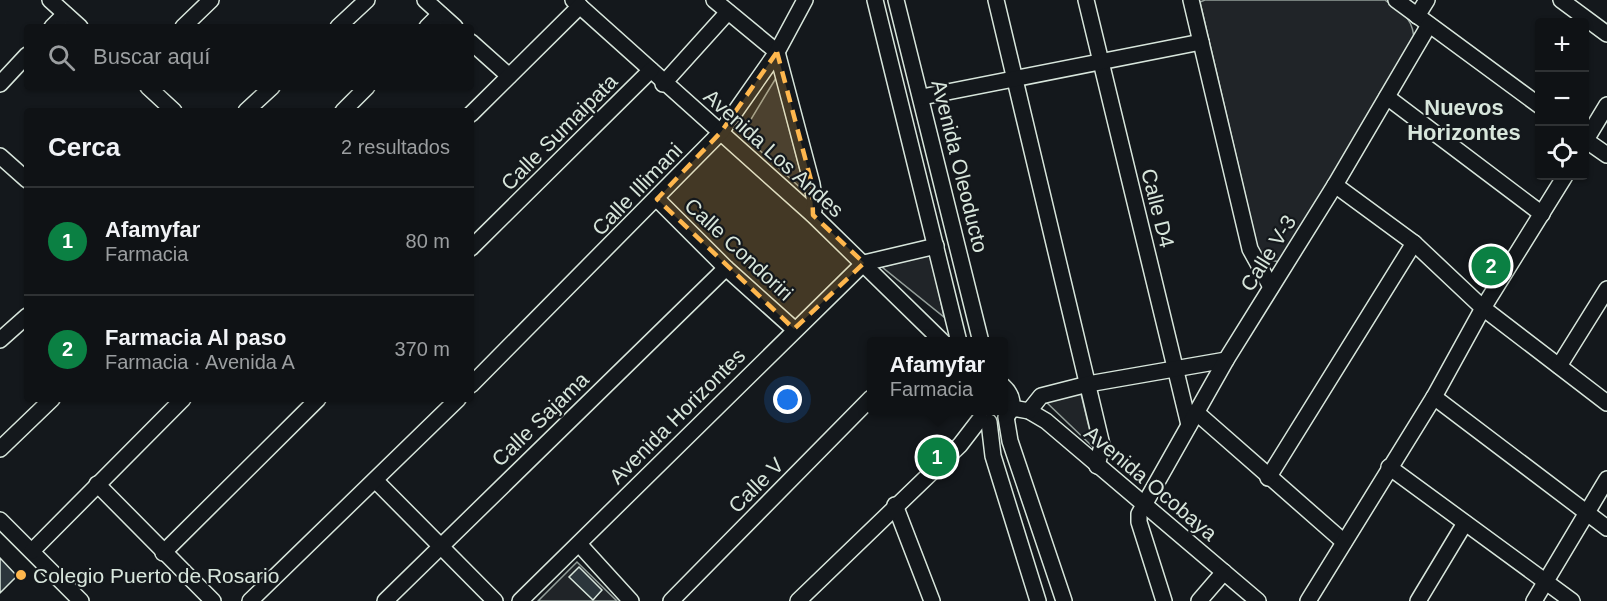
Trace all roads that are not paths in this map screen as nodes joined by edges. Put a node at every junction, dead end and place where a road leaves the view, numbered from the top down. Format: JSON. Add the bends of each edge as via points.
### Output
{"nodes":[{"id":1,"x":50,"y":0,"type":"edge"},
{"id":2,"x":211,"y":0,"type":"edge"},
{"id":3,"x":425,"y":0,"type":"edge"},
{"id":4,"x":714,"y":0,"type":"edge"},
{"id":5,"x":805,"y":0,"type":"edge"},
{"id":6,"x":875,"y":0,"type":"edge"},
{"id":7,"x":896,"y":0,"type":"edge"},
{"id":8,"x":996,"y":0,"type":"edge"},
{"id":9,"x":1086,"y":0,"type":"edge"},
{"id":10,"x":1191,"y":0,"type":"edge"},
{"id":11,"x":1396,"y":0,"type":"edge"},
{"id":12,"x":1427,"y":0,"type":"edge"},
{"id":13,"x":1561,"y":0,"type":"edge"},
{"id":14,"x":365,"y":1,"type":"edge"},
{"id":15,"x":576,"y":3,"type":"edge"},
{"id":16,"x":728,"y":12,"type":"junction"},
{"id":17,"x":64,"y":14,"type":"junction"},
{"id":18,"x":440,"y":14,"type":"junction"},
{"id":19,"x":1423,"y":21,"type":"junction"},
{"id":20,"x":55,"y":24,"type":"edge"},
{"id":21,"x":76,"y":24,"type":"edge"},
{"id":22,"x":186,"y":24,"type":"edge"},
{"id":23,"x":341,"y":24,"type":"edge"},
{"id":24,"x":431,"y":24,"type":"edge"},
{"id":25,"x":452,"y":24,"type":"edge"},
{"id":26,"x":1607,"y":34,"type":"edge"},
{"id":27,"x":1201,"y":42,"type":"junction"},
{"id":28,"x":474,"y":45,"type":"edge"},
{"id":29,"x":777,"y":52,"type":"junction"},
{"id":30,"x":24,"y":58,"type":"edge"},
{"id":31,"x":1101,"y":62,"type":"junction"},
{"id":32,"x":651,"y":70,"type":"junction"},
{"id":33,"x":509,"y":76,"type":"junction"},
{"id":34,"x":1015,"y":79,"type":"junction"},
{"id":35,"x":0,"y":84,"type":"edge"},
{"id":36,"x":663,"y":84,"type":"junction"},
{"id":37,"x":151,"y":90,"type":"edge"},
{"id":38,"x":269,"y":90,"type":"edge"},
{"id":39,"x":365,"y":90,"type":"edge"},
{"id":40,"x":922,"y":97,"type":"junction"},
{"id":41,"x":1387,"y":97,"type":"junction"},
{"id":42,"x":1535,"y":103,"type":"edge"},
{"id":43,"x":1607,"y":105,"type":"edge"},
{"id":44,"x":171,"y":108,"type":"edge"},
{"id":45,"x":249,"y":108,"type":"edge"},
{"id":46,"x":346,"y":108,"type":"edge"},
{"id":47,"x":474,"y":111,"type":"edge"},
{"id":48,"x":721,"y":132,"type":"junction"},
{"id":49,"x":1589,"y":134,"type":"edge"},
{"id":50,"x":1589,"y":143,"type":"edge"},
{"id":51,"x":1607,"y":155,"type":"edge"},
{"id":52,"x":0,"y":156,"type":"edge"},
{"id":53,"x":24,"y":177,"type":"edge"},
{"id":54,"x":1563,"y":180,"type":"edge"},
{"id":55,"x":1335,"y":185,"type":"junction"},
{"id":56,"x":657,"y":199,"type":"junction"},
{"id":57,"x":1542,"y":214,"type":"junction"},
{"id":58,"x":813,"y":215,"type":"junction"},
{"id":59,"x":1414,"y":243,"type":"junction"},
{"id":60,"x":474,"y":245,"type":"edge"},
{"id":61,"x":936,"y":246,"type":"junction"},
{"id":62,"x":864,"y":262,"type":"junction"},
{"id":63,"x":726,"y":268,"type":"junction"},
{"id":64,"x":1271,"y":288,"type":"junction"},
{"id":65,"x":1607,"y":289,"type":"edge"},
{"id":66,"x":1483,"y":308,"type":"junction"},
{"id":67,"x":24,"y":319,"type":"edge"},
{"id":68,"x":794,"y":329,"type":"junction"},
{"id":69,"x":933,"y":337,"type":"edge"},
{"id":70,"x":958,"y":337,"type":"edge"},
{"id":71,"x":980,"y":337,"type":"edge"},
{"id":72,"x":0,"y":340,"type":"edge"},
{"id":73,"x":1226,"y":360,"type":"junction"},
{"id":74,"x":1559,"y":366,"type":"junction"},
{"id":75,"x":1176,"y":369,"type":"junction"},
{"id":76,"x":474,"y":383,"type":"edge"},
{"id":77,"x":1088,"y":384,"type":"junction"},
{"id":78,"x":1008,"y":392,"type":"edge"},
{"id":79,"x":1434,"y":397,"type":"junction"},
{"id":80,"x":49,"y":402,"type":"edge"},
{"id":81,"x":180,"y":402,"type":"edge"},
{"id":82,"x":315,"y":402,"type":"edge"},
{"id":83,"x":454,"y":402,"type":"edge"},
{"id":84,"x":867,"y":402,"type":"edge"},
{"id":85,"x":1607,"y":403,"type":"edge"},
{"id":86,"x":1029,"y":411,"type":"junction"},
{"id":87,"x":1009,"y":413,"type":"junction"},
{"id":88,"x":981,"y":417,"type":"edge"},
{"id":89,"x":1193,"y":419,"type":"junction"},
{"id":90,"x":0,"y":449,"type":"edge"},
{"id":91,"x":1097,"y":466,"type":"junction"},
{"id":92,"x":1389,"y":467,"type":"junction"},
{"id":93,"x":1268,"y":478,"type":"junction"},
{"id":94,"x":1607,"y":479,"type":"edge"},
{"id":95,"x":376,"y":481,"type":"junction"},
{"id":96,"x":97,"y":484,"type":"junction"},
{"id":97,"x":896,"y":505,"type":"junction"},
{"id":98,"x":1144,"y":505,"type":"junction"},
{"id":99,"x":1587,"y":513,"type":"junction"},
{"id":100,"x":0,"y":520,"type":"edge"},
{"id":101,"x":1465,"y":523,"type":"junction"},
{"id":102,"x":1607,"y":528,"type":"edge"},
{"id":103,"x":1344,"y":542,"type":"junction"},
{"id":104,"x":579,"y":544,"type":"junction"},
{"id":105,"x":439,"y":547,"type":"junction"},
{"id":106,"x":32,"y":551,"type":"junction"},
{"id":107,"x":163,"y":553,"type":"junction"},
{"id":108,"x":1224,"y":572,"type":"junction"},
{"id":109,"x":1546,"y":581,"type":"junction"},
{"id":110,"x":81,"y":601,"type":"edge"},
{"id":111,"x":213,"y":601,"type":"edge"},
{"id":112,"x":250,"y":601,"type":"edge"},
{"id":113,"x":385,"y":601,"type":"edge"},
{"id":114,"x":495,"y":601,"type":"edge"},
{"id":115,"x":520,"y":601,"type":"edge"},
{"id":116,"x":631,"y":601,"type":"edge"},
{"id":117,"x":671,"y":601,"type":"edge"},
{"id":118,"x":798,"y":601,"type":"edge"},
{"id":119,"x":932,"y":601,"type":"edge"},
{"id":120,"x":1038,"y":601,"type":"edge"},
{"id":121,"x":1064,"y":601,"type":"edge"},
{"id":122,"x":1164,"y":601,"type":"edge"},
{"id":123,"x":1199,"y":601,"type":"edge"},
{"id":124,"x":1258,"y":601,"type":"edge"},
{"id":125,"x":1308,"y":601,"type":"edge"},
{"id":126,"x":1418,"y":601,"type":"edge"},
{"id":127,"x":1534,"y":601,"type":"edge"},
{"id":128,"x":1572,"y":601,"type":"edge"}],
"edges":[{"from":1,"to":17,"type":"street"},
{"from":2,"to":22,"type":"street"},
{"from":3,"to":18,"type":"street"},
{"from":4,"to":16,"type":"street"},
{"from":5,"to":29,"type":"street","name":"Calle Illimani"},
{"from":6,"to":61,"type":"street","name":"Avenida Oleoducto"},
{"from":7,"to":40,"type":"street","name":"Avenida Oleoducto"},
{"from":8,"to":34,"type":"street"},
{"from":9,"to":31,"type":"street","name":"Calle D4"},
{"from":10,"to":27,"type":"street"},
{"from":11,"to":19,"type":"street"},
{"from":12,"to":19,"type":"street","name":"Calle V-3"},
{"from":13,"to":26,"type":"street"},
{"from":14,"to":23,"type":"street"},
{"from":15,"to":32,"type":"street","name":"Avenida Los Andes"},
{"from":15,"to":33,"type":"street"},
{"from":16,"to":29,"type":"street"},
{"from":16,"to":36,"type":"street"},
{"from":17,"to":20,"type":"street"},
{"from":17,"to":21,"type":"street"},
{"from":18,"to":24,"type":"street"},
{"from":18,"to":25,"type":"street"},
{"from":19,"to":41,"type":"street","name":"Calle V-3"},
{"from":19,"to":42,"type":"street"},
{"from":27,"to":31,"type":"street"},
{"from":27,"to":64,"type":"street","via":[[1250,249]]},
{"from":28,"to":33,"type":"street"},
{"from":29,"to":48,"type":"street","name":"Calle Illimani"},
{"from":29,"to":58,"type":"street","via":[[812,184]]},
{"from":30,"to":35,"type":"street"},
{"from":31,"to":34,"type":"street"},
{"from":31,"to":75,"type":"street","name":"Calle D4"},
{"from":32,"to":36,"type":"street","name":"Avenida Los Andes"},
{"from":32,"to":60,"type":"street","name":"Calle Sumaipata"},
{"from":33,"to":47,"type":"street"},
{"from":34,"to":40,"type":"street"},
{"from":34,"to":77,"type":"street"},
{"from":36,"to":48,"type":"street","name":"Avenida Los Andes"},
{"from":37,"to":44,"type":"street"},
{"from":38,"to":45,"type":"street"},
{"from":39,"to":46,"type":"street"},
{"from":40,"to":71,"type":"street","name":"Avenida Oleoducto"},
{"from":41,"to":55,"type":"street","name":"Calle V-3"},
{"from":41,"to":57,"type":"street"},
{"from":43,"to":49,"type":"street"},
{"from":48,"to":56,"type":"street","name":"Calle Illimani"},
{"from":48,"to":58,"type":"street","name":"Avenida Los Andes"},
{"from":50,"to":51,"type":"street"},
{"from":52,"to":53,"type":"street"},
{"from":54,"to":57,"type":"street"},
{"from":55,"to":59,"type":"street"},
{"from":55,"to":64,"type":"street","name":"Calle V-3"},
{"from":56,"to":63,"type":"street","name":"Calle Condoriri"},
{"from":56,"to":76,"type":"street","name":"Calle Illimani"},
{"from":57,"to":66,"type":"street"},
{"from":58,"to":62,"type":"street","name":"Avenida Los Andes"},
{"from":59,"to":66,"type":"street"},
{"from":59,"to":93,"type":"street"},
{"from":61,"to":62,"type":"street"},
{"from":61,"to":70,"type":"street","name":"Avenida Oleoducto"},
{"from":62,"to":68,"type":"street","name":"Avenida Horizontes"},
{"from":62,"to":69,"type":"street","name":"Avenida Los Andes"},
{"from":63,"to":68,"type":"street","name":"Calle Condoriri"},
{"from":63,"to":105,"type":"street","name":"Calle Sajama"},
{"from":64,"to":73,"type":"street","name":"Calle V-3"},
{"from":65,"to":74,"type":"street"},
{"from":66,"to":74,"type":"street"},
{"from":66,"to":79,"type":"street"},
{"from":67,"to":72,"type":"street"},
{"from":68,"to":104,"type":"street","name":"Avenida Horizontes"},
{"from":73,"to":75,"type":"street"},
{"from":73,"to":89,"type":"street","name":"Calle V-3"},
{"from":74,"to":85,"type":"street"},
{"from":75,"to":77,"type":"street"},
{"from":75,"to":89,"type":"street","name":"Calle D4"},
{"from":77,"to":86,"type":"street","via":[[1041,396]]},
{"from":77,"to":91,"type":"street","via":[[1102,445]]},
{"from":78,"to":87,"type":"street"},
{"from":79,"to":92,"type":"street"},
{"from":79,"to":99,"type":"street"},
{"from":80,"to":90,"type":"street"},
{"from":81,"to":96,"type":"street"},
{"from":82,"to":107,"type":"street"},
{"from":83,"to":95,"type":"street"},
{"from":84,"to":117,"type":"street","name":"Calle V"},
{"from":86,"to":87,"type":"street","name":"Avenida Ocobaya"},
{"from":86,"to":91,"type":"street","name":"Avenida Ocobaya"},
{"from":87,"to":121,"type":"street","via":[[1010,441]]},
{"from":88,"to":97,"type":"street","via":[[960,445]]},
{"from":88,"to":120,"type":"street"},
{"from":89,"to":93,"type":"street"},
{"from":89,"to":98,"type":"street","name":"Calle V-3"},
{"from":91,"to":98,"type":"street","name":"Avenida Ocobaya"},
{"from":92,"to":101,"type":"street"},
{"from":92,"to":103,"type":"street"},
{"from":93,"to":103,"type":"street"},
{"from":94,"to":99,"type":"street"},
{"from":95,"to":105,"type":"street"},
{"from":95,"to":112,"type":"street"},
{"from":96,"to":106,"type":"street"},
{"from":96,"to":107,"type":"street"},
{"from":97,"to":118,"type":"street"},
{"from":97,"to":119,"type":"street"},
{"from":98,"to":108,"type":"street","name":"Avenida Ocobaya"},
{"from":98,"to":122,"type":"street","via":[[1139,522]]},
{"from":99,"to":102,"type":"street"},
{"from":99,"to":109,"type":"street"},
{"from":100,"to":106,"type":"street"},
{"from":101,"to":109,"type":"street"},
{"from":101,"to":126,"type":"street"},
{"from":103,"to":125,"type":"street"},
{"from":104,"to":115,"type":"street","name":"Avenida Horizontes"},
{"from":104,"to":116,"type":"street"},
{"from":105,"to":113,"type":"street","name":"Calle Sajama"},
{"from":105,"to":114,"type":"street"},
{"from":106,"to":110,"type":"street"},
{"from":107,"to":111,"type":"street"},
{"from":108,"to":123,"type":"street"},
{"from":108,"to":124,"type":"street","name":"Avenida Ocobaya"},
{"from":109,"to":127,"type":"street"},
{"from":109,"to":128,"type":"street"}]}
